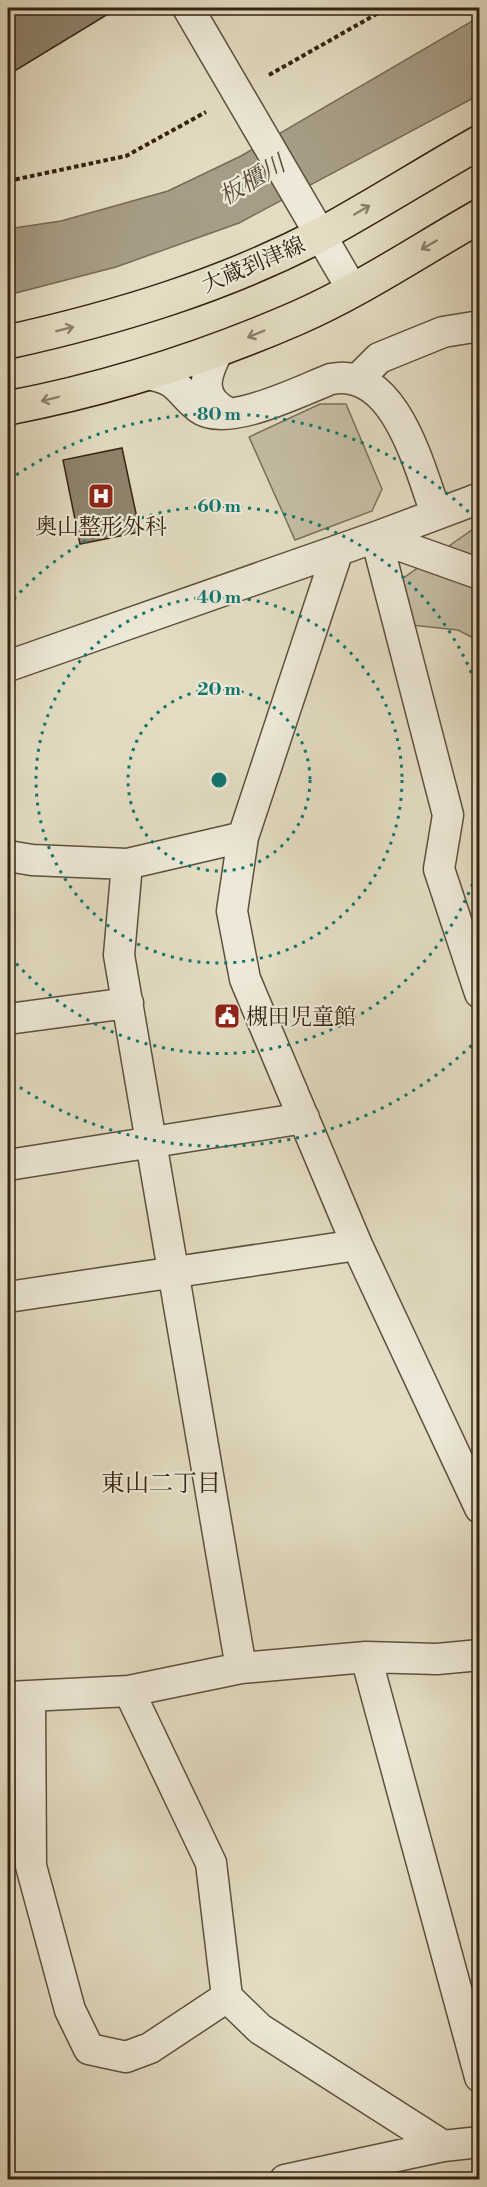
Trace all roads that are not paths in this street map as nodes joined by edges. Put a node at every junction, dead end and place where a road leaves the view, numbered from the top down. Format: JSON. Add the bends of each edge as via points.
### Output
{"nodes":[{"id":1,"x":188,"y":8,"type":"edge"},
{"id":2,"x":480,"y":142,"type":"edge"},
{"id":3,"x":480,"y":216,"type":"edge"},
{"id":4,"x":321,"y":234,"type":"junction"},
{"id":5,"x":352,"y":289,"type":"junction"},
{"id":6,"x":480,"y":326,"type":"edge"},
{"id":7,"x":8,"y":342,"type":"edge"},
{"id":8,"x":219,"y":349,"type":"junction"},
{"id":9,"x":147,"y":374,"type":"junction"},
{"id":10,"x":358,"y":379,"type":"junction"},
{"id":11,"x":8,"y":408,"type":"edge"},
{"id":12,"x":228,"y":413,"type":"junction"},
{"id":13,"x":480,"y":498,"type":"edge"},
{"id":14,"x":436,"y":513,"type":"junction"},
{"id":15,"x":376,"y":537,"type":"junction"},
{"id":16,"x":338,"y":550,"type":"junction"},
{"id":17,"x":480,"y":574,"type":"edge"},
{"id":18,"x":8,"y":666,"type":"edge"},
{"id":19,"x":243,"y":837,"type":"junction"},
{"id":20,"x":8,"y":856,"type":"edge"},
{"id":21,"x":128,"y":864,"type":"junction"},
{"id":22,"x":480,"y":993,"type":"edge"},
{"id":23,"x":128,"y":1003,"type":"junction"},
{"id":24,"x":8,"y":1019,"type":"edge"},
{"id":25,"x":304,"y":1118,"type":"junction"},
{"id":26,"x":152,"y":1143,"type":"junction"},
{"id":27,"x":8,"y":1165,"type":"edge"},
{"id":28,"x":357,"y":1245,"type":"junction"},
{"id":29,"x":175,"y":1271,"type":"junction"},
{"id":30,"x":8,"y":1297,"type":"edge"},
{"id":31,"x":480,"y":1508,"type":"edge"},
{"id":32,"x":480,"y":1655,"type":"edge"},
{"id":33,"x":366,"y":1657,"type":"junction"},
{"id":34,"x":241,"y":1668,"type":"junction"},
{"id":35,"x":129,"y":1691,"type":"junction"},
{"id":36,"x":19,"y":1697,"type":"edge"},
{"id":37,"x":227,"y":1997,"type":"junction"},
{"id":38,"x":480,"y":2077,"type":"edge"},
{"id":39,"x":480,"y":2142,"type":"edge"},
{"id":40,"x":443,"y":2146,"type":"junction"},
{"id":41,"x":285,"y":2180,"type":"edge"}],
"edges":[{"from":1,"to":4,"type":"street"},
{"from":4,"to":2,"type":"main road","name":"大蔵到津線","one_way":true},
{"from":3,"to":5,"type":"main road","one_way":true},
{"from":4,"to":5,"type":"street"},
{"from":7,"to":4,"type":"main road","name":"大蔵到津線","one_way":true,"via":[[123,314],[205,285]]},
{"from":5,"to":8,"type":"main road","one_way":true,"via":[[299,317]]},
{"from":6,"to":10,"type":"street","via":[[443,332],[379,358]]},
{"from":8,"to":9,"type":"main road"},
{"from":8,"to":12,"type":"street","via":[[206,381],[208,396],[215,406]]},
{"from":9,"to":11,"type":"main road","one_way":true},
{"from":9,"to":12,"type":"street","via":[[173,381],[201,410]]},
{"from":10,"to":12,"type":"street","via":[[331,379],[246,411]]},
{"from":10,"to":14,"type":"street","via":[[377,391],[405,430]]},
{"from":13,"to":14,"type":"street"},
{"from":14,"to":15,"type":"street"},
{"from":15,"to":16,"type":"street"},
{"from":15,"to":17,"type":"street"},
{"from":15,"to":22,"type":"street","via":[[448,815],[439,869]]},
{"from":16,"to":18,"type":"street"},
{"from":16,"to":19,"type":"street"},
{"from":19,"to":21,"type":"street"},
{"from":19,"to":25,"type":"street","via":[[232,911],[245,979]]},
{"from":20,"to":21,"type":"street"},
{"from":21,"to":23,"type":"street","via":[[119,955]]},
{"from":23,"to":24,"type":"street"},
{"from":23,"to":26,"type":"street"},
{"from":25,"to":26,"type":"street"},
{"from":25,"to":28,"type":"street"},
{"from":26,"to":27,"type":"street"},
{"from":26,"to":29,"type":"street"},
{"from":28,"to":29,"type":"street"},
{"from":28,"to":31,"type":"street"},
{"from":29,"to":30,"type":"street"},
{"from":29,"to":34,"type":"street"},
{"from":32,"to":33,"type":"street","via":[[437,1659]]},
{"from":33,"to":34,"type":"street"},
{"from":33,"to":38,"type":"street"},
{"from":34,"to":35,"type":"street"},
{"from":35,"to":36,"type":"street"},
{"from":35,"to":37,"type":"street","via":[[210,1863]]},
{"from":36,"to":37,"type":"street","via":[[32,1866],[70,2010],[89,2049],[126,2057],[142,2051],[198,2019]]},
{"from":37,"to":40,"type":"street","via":[[260,2029]]},
{"from":39,"to":40,"type":"street"},
{"from":40,"to":41,"type":"street"}]}
